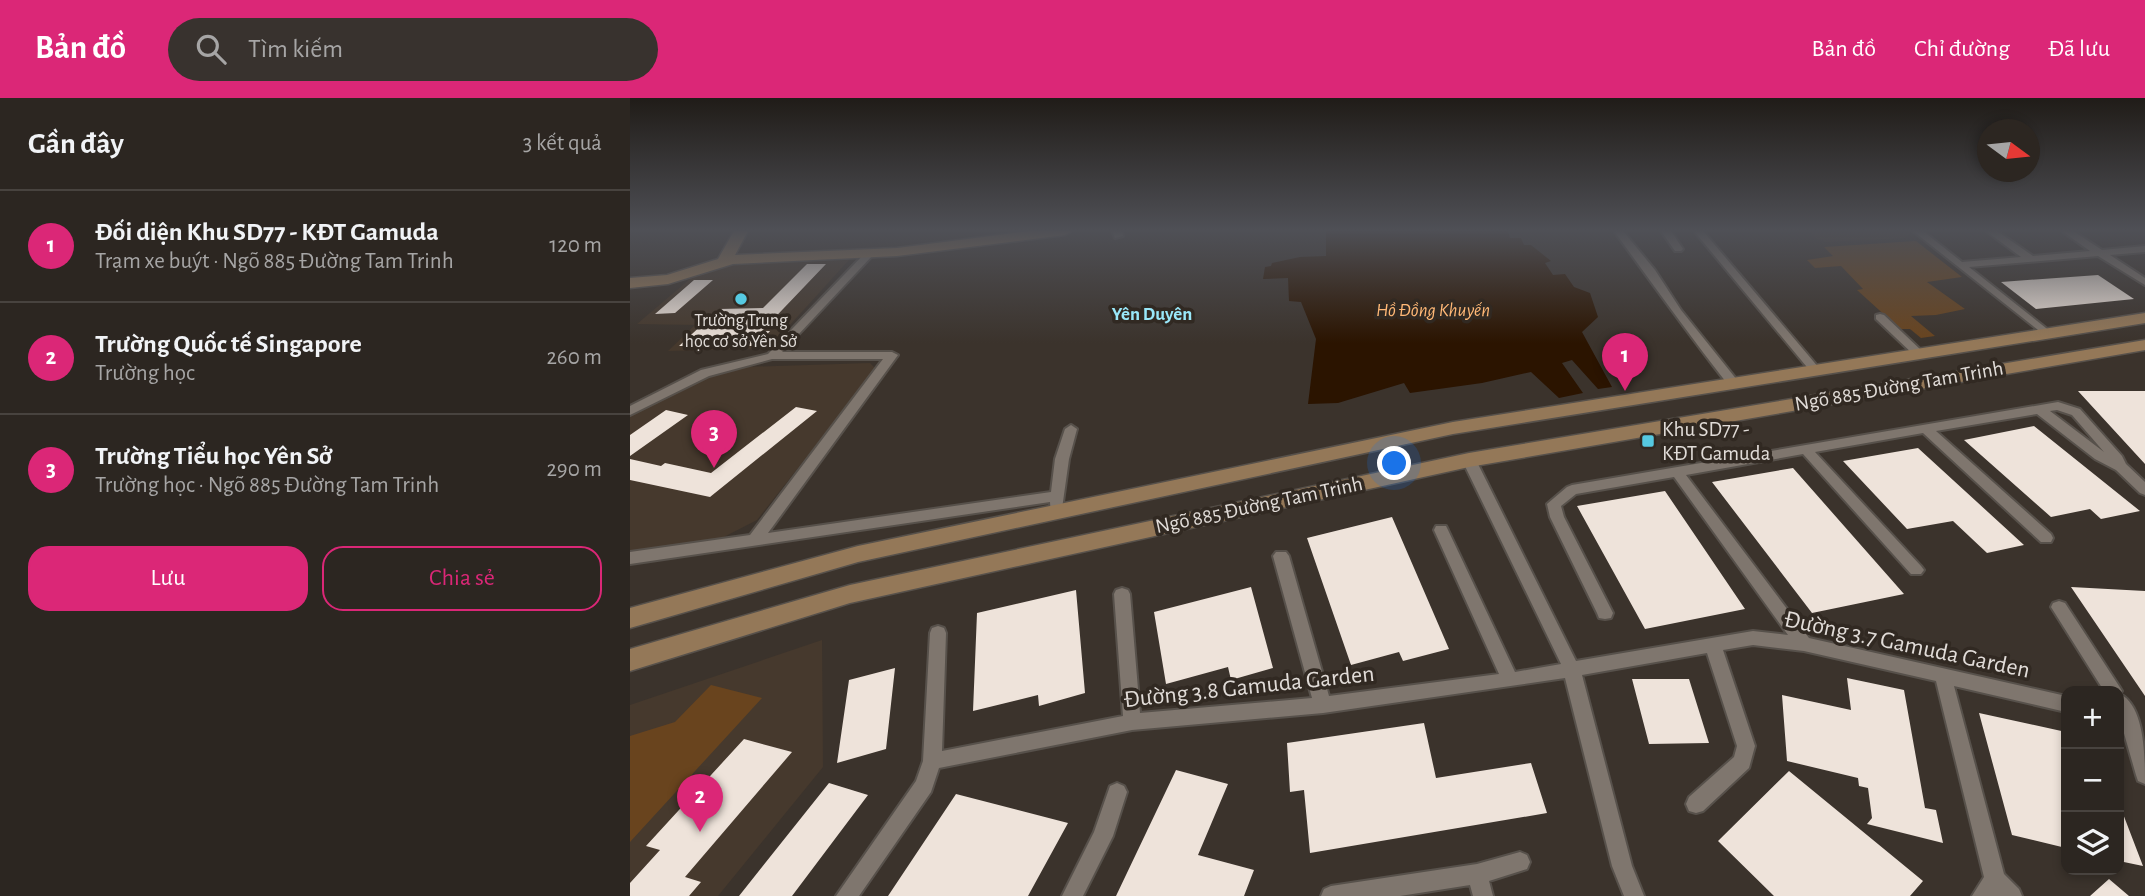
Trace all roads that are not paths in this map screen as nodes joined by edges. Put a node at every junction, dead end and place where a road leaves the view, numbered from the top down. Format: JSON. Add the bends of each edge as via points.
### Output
{"nodes":[{"id":1,"x":703,"y":268,"type":"edge"},
{"id":2,"x":855,"y":268,"type":"edge"},
{"id":3,"x":1648,"y":268,"type":"edge"},
{"id":4,"x":1729,"y":268,"type":"edge"},
{"id":5,"x":1965,"y":268,"type":"edge"},
{"id":6,"x":2124,"y":268,"type":"edge"},
{"id":7,"x":2145,"y":282,"type":"edge"},
{"id":8,"x":630,"y":283,"type":"edge"},
{"id":9,"x":1880,"y":317,"type":"dead end"},
{"id":10,"x":2145,"y":318,"type":"edge"},
{"id":11,"x":2048,"y":334,"type":"junction"},
{"id":12,"x":2145,"y":345,"type":"edge"},
{"id":13,"x":1919,"y":354,"type":"junction"},
{"id":14,"x":772,"y":356,"type":"junction"},
{"id":15,"x":2077,"y":356,"type":"junction"},
{"id":16,"x":1815,"y":370,"type":"junction"},
{"id":17,"x":1734,"y":383,"type":"junction"},
{"id":18,"x":2039,"y":409,"type":"junction"},
{"id":19,"x":630,"y":411,"type":"edge"},
{"id":20,"x":1453,"y":428,"type":"junction"},
{"id":21,"x":1071,"y":429,"type":"dead end"},
{"id":22,"x":1926,"y":429,"type":"junction"},
{"id":23,"x":1805,"y":449,"type":"junction"},
{"id":24,"x":1469,"y":460,"type":"junction"},
{"id":25,"x":2120,"y":466,"type":"junction"},
{"id":26,"x":1677,"y":472,"type":"junction"},
{"id":27,"x":2145,"y":490,"type":"edge"},
{"id":28,"x":1057,"y":504,"type":"junction"},
{"id":29,"x":1441,"y":530,"type":"dead end"},
{"id":30,"x":756,"y":538,"type":"junction"},
{"id":31,"x":2046,"y":538,"type":"dead end"},
{"id":32,"x":1281,"y":556,"type":"dead end"},
{"id":33,"x":630,"y":558,"type":"edge"},
{"id":34,"x":1916,"y":570,"type":"dead end"},
{"id":35,"x":1122,"y":594,"type":"dead end"},
{"id":36,"x":2059,"y":607,"type":"dead end"},
{"id":37,"x":1605,"y":613,"type":"dead end"},
{"id":38,"x":630,"y":618,"type":"edge"},
{"id":39,"x":938,"y":633,"type":"dead end"},
{"id":40,"x":1804,"y":644,"type":"junction"},
{"id":41,"x":1713,"y":645,"type":"junction"},
{"id":42,"x":630,"y":660,"type":"edge"},
{"id":43,"x":1572,"y":670,"type":"junction"},
{"id":44,"x":1943,"y":677,"type":"junction"},
{"id":45,"x":1510,"y":680,"type":"junction"},
{"id":46,"x":2110,"y":686,"type":"edge"},
{"id":47,"x":2061,"y":703,"type":"edge"},
{"id":48,"x":1323,"y":705,"type":"junction"},
{"id":49,"x":2128,"y":711,"type":"edge"},
{"id":50,"x":1132,"y":722,"type":"junction"},
{"id":51,"x":2145,"y":741,"type":"edge"},
{"id":52,"x":932,"y":761,"type":"junction"},
{"id":53,"x":2145,"y":775,"type":"edge"},
{"id":54,"x":1117,"y":792,"type":"dead end"},
{"id":55,"x":1696,"y":804,"type":"dead end"},
{"id":56,"x":1520,"y":862,"type":"dead end"},
{"id":57,"x":1477,"y":874,"type":"junction"},
{"id":58,"x":1989,"y":888,"type":"edge"},
{"id":59,"x":846,"y":896,"type":"edge"},
{"id":60,"x":1072,"y":896,"type":"edge"},
{"id":61,"x":1331,"y":896,"type":"edge"},
{"id":62,"x":1483,"y":896,"type":"edge"},
{"id":63,"x":1634,"y":896,"type":"edge"},
{"id":64,"x":2012,"y":896,"type":"edge"}],
"edges":[{"from":1,"to":8,"type":"street","via":[[668,279]]},
{"from":2,"to":14,"type":"street"},
{"from":3,"to":17,"type":"street","via":[[1676,312]]},
{"from":4,"to":16,"type":"street"},
{"from":5,"to":11,"type":"street"},
{"from":6,"to":7,"type":"street"},
{"from":9,"to":13,"type":"street"},
{"from":10,"to":11,"type":"street","name":"Ngõ 885 Đường Tam Trinh"},
{"from":11,"to":13,"type":"street","name":"Ngõ 885 Đường Tam Trinh"},
{"from":11,"to":15,"type":"street"},
{"from":12,"to":15,"type":"street","name":"Ngõ 885 Đường Tam Trinh"},
{"from":13,"to":16,"type":"street","name":"Ngõ 885 Đường Tam Trinh"},
{"from":14,"to":19,"type":"street","via":[[705,373]]},
{"from":14,"to":30,"type":"street","via":[[892,355]]},
{"from":15,"to":24,"type":"street","name":"Ngõ 885 Đường Tam Trinh"},
{"from":16,"to":17,"type":"street","name":"Ngõ 885 Đường Tam Trinh"},
{"from":17,"to":20,"type":"street","name":"Ngõ 885 Đường Tam Trinh"},
{"from":18,"to":22,"type":"street"},
{"from":18,"to":25,"type":"street"},
{"from":18,"to":25,"type":"street","via":[[2057,405],[2073,410]]},
{"from":20,"to":24,"type":"street"},
{"from":20,"to":28,"type":"street","name":"Ngõ 885 Đường Tam Trinh"},
{"from":21,"to":28,"type":"street"},
{"from":22,"to":23,"type":"street"},
{"from":22,"to":31,"type":"street"},
{"from":23,"to":26,"type":"street"},
{"from":23,"to":34,"type":"street"},
{"from":24,"to":42,"type":"street","name":"Ngõ 885 Đường Tam Trinh","via":[[850,594]]},
{"from":24,"to":43,"type":"street"},
{"from":25,"to":27,"type":"street"},
{"from":26,"to":37,"type":"street","via":[[1572,489],[1554,504]]},
{"from":26,"to":40,"type":"street"},
{"from":28,"to":30,"type":"street","name":"Ngõ 885 Đường Tam Trinh"},
{"from":28,"to":38,"type":"street","name":"Ngõ 885 Đường Tam Trinh"},
{"from":29,"to":45,"type":"street"},
{"from":30,"to":33,"type":"street","name":"Ngõ 885 Đường Tam Trinh"},
{"from":32,"to":48,"type":"street"},
{"from":35,"to":50,"type":"street"},
{"from":36,"to":46,"type":"street"},
{"from":39,"to":52,"type":"street"},
{"from":40,"to":41,"type":"street","name":"Đường 3.7 Gamuda Garden","via":[[1753,638]]},
{"from":40,"to":44,"type":"street","name":"Đường 3.7 Gamuda Garden"},
{"from":41,"to":43,"type":"street","name":"Đường 3.7 Gamuda Garden"},
{"from":41,"to":55,"type":"street","via":[[1746,746],[1742,762]]},
{"from":43,"to":45,"type":"street","name":"Đường 3.8 Gamuda Garden"},
{"from":43,"to":63,"type":"street","via":[[1622,866]]},
{"from":44,"to":47,"type":"street","name":"Đường 3.7 Gamuda Garden"},
{"from":44,"to":58,"type":"street"},
{"from":45,"to":48,"type":"street","name":"Đường 3.8 Gamuda Garden"},
{"from":48,"to":50,"type":"street","name":"Đường 3.8 Gamuda Garden"},
{"from":49,"to":51,"type":"street"},
{"from":49,"to":53,"type":"street"},
{"from":50,"to":52,"type":"street","name":"Đường 3.8 Gamuda Garden"},
{"from":52,"to":59,"type":"street","via":[[924,786]]},
{"from":54,"to":60,"type":"street","via":[[1103,836]]},
{"from":56,"to":57,"type":"street"},
{"from":57,"to":61,"type":"street"},
{"from":57,"to":62,"type":"street"},
{"from":58,"to":64,"type":"street"}]}
